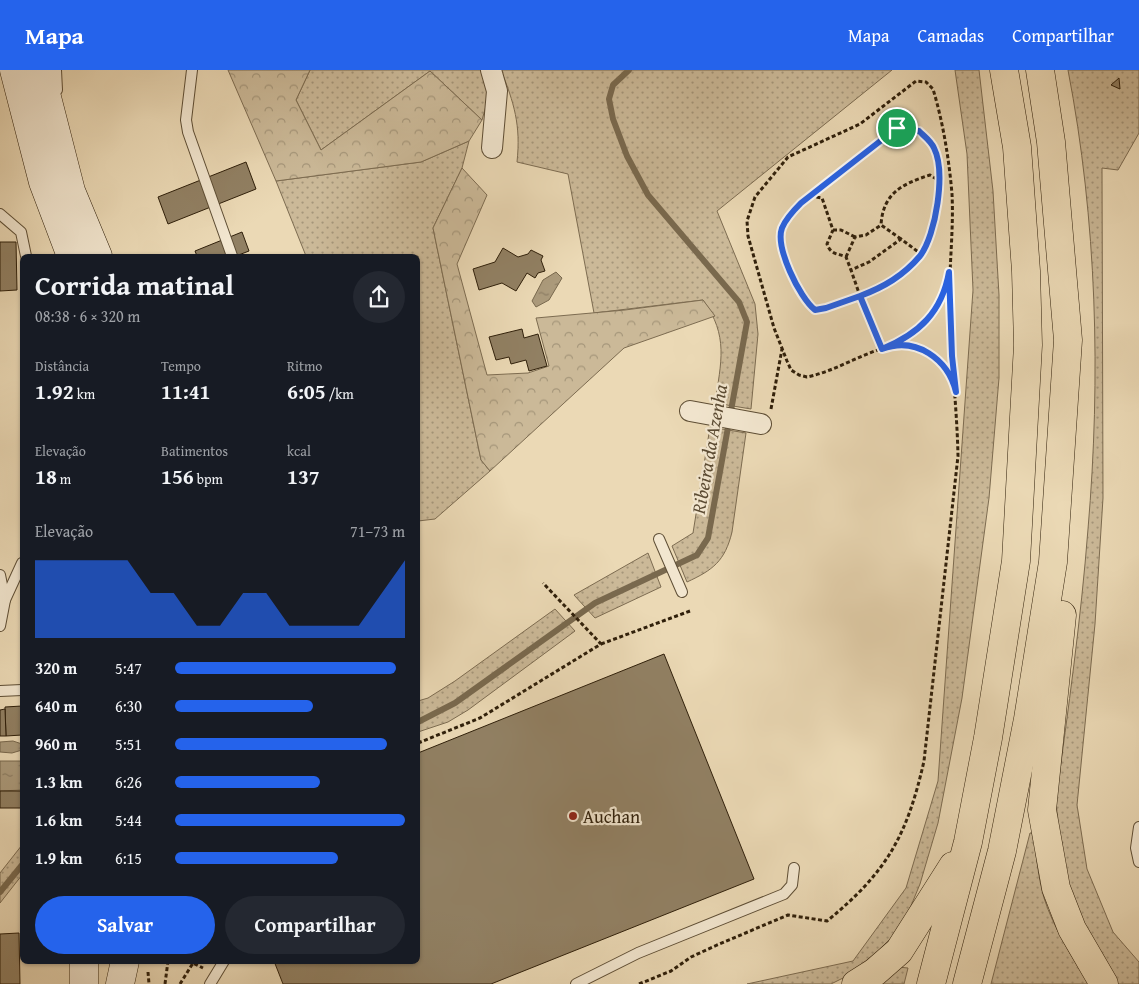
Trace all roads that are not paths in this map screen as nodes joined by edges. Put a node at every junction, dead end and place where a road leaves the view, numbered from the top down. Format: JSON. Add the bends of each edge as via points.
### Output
{"nodes":[{"id":1,"x":14,"y":70,"type":"edge"},
{"id":2,"x":40,"y":70,"type":"edge"},
{"id":3,"x":56,"y":70,"type":"edge"},
{"id":4,"x":192,"y":70,"type":"edge"},
{"id":5,"x":491,"y":70,"type":"edge"},
{"id":6,"x":1004,"y":70,"type":"edge"},
{"id":7,"x":1040,"y":70,"type":"edge"},
{"id":8,"x":57,"y":144,"type":"junction"},
{"id":9,"x":492,"y":148,"type":"dead end"},
{"id":10,"x":0,"y":214,"type":"edge"},
{"id":11,"x":26,"y":254,"type":"edge"},
{"id":12,"x":70,"y":254,"type":"edge"},
{"id":13,"x":97,"y":254,"type":"edge"},
{"id":14,"x":231,"y":254,"type":"edge"},
{"id":15,"x":1068,"y":340,"type":"junction"},
{"id":16,"x":697,"y":412,"type":"dead end"},
{"id":17,"x":765,"y":420,"type":"road end"},
{"id":18,"x":659,"y":539,"type":"dead end"},
{"id":19,"x":20,"y":567,"type":"edge"},
{"id":20,"x":0,"y":575,"type":"edge"},
{"id":21,"x":682,"y":592,"type":"dead end"},
{"id":22,"x":5,"y":600,"type":"junction"},
{"id":23,"x":0,"y":626,"type":"edge"},
{"id":24,"x":20,"y":690,"type":"edge"},
{"id":25,"x":0,"y":691,"type":"edge"},
{"id":26,"x":1139,"y":827,"type":"edge"},
{"id":27,"x":968,"y":842,"type":"junction"},
{"id":28,"x":1139,"y":862,"type":"edge"},
{"id":29,"x":794,"y":868,"type":"dead end"},
{"id":30,"x":84,"y":964,"type":"edge"},
{"id":31,"x":106,"y":964,"type":"edge"},
{"id":32,"x":124,"y":964,"type":"edge"},
{"id":33,"x":139,"y":964,"type":"edge"},
{"id":34,"x":222,"y":964,"type":"edge"},
{"id":35,"x":84,"y":984,"type":"edge"},
{"id":36,"x":106,"y":984,"type":"edge"},
{"id":37,"x":120,"y":984,"type":"edge"},
{"id":38,"x":140,"y":984,"type":"edge"},
{"id":39,"x":210,"y":984,"type":"edge"},
{"id":40,"x":576,"y":984,"type":"edge"},
{"id":41,"x":856,"y":984,"type":"edge"},
{"id":42,"x":931,"y":984,"type":"edge"},
{"id":43,"x":967,"y":984,"type":"edge"},
{"id":44,"x":1104,"y":984,"type":"edge"}],
"edges":[{"from":1,"to":12,"type":"street","via":[[43,182]]},
{"from":2,"to":8,"type":"street"},
{"from":3,"to":8,"type":"lane"},
{"from":4,"to":14,"type":"lane","via":[[186,120],[188,132]]},
{"from":5,"to":9,"type":"street","via":[[497,90]]},
{"from":6,"to":27,"type":"highway","via":[[1017,148],[1028,345],[1016,560]]},
{"from":7,"to":15,"type":"highway","via":[[1051,142]]},
{"from":8,"to":13,"type":"street","via":[[71,191]]},
{"from":10,"to":11,"type":"lane","via":[[21,232]]},
{"from":15,"to":43,"type":"highway","via":[[1053,562],[1028,720],[1002,851]]},
{"from":15,"to":44,"type":"highway","via":[[1074,442],[1070,544],[1042,810],[1056,888],[1072,929]]},
{"from":16,"to":17,"type":"street"},
{"from":18,"to":21,"type":"lane"},
{"from":19,"to":22,"type":"lane"},
{"from":20,"to":22,"type":"lane"},
{"from":22,"to":23,"type":"lane"},
{"from":24,"to":25,"type":"lane"},
{"from":26,"to":28,"type":"lane","via":[[1136,848]]},
{"from":27,"to":41,"type":"highway","via":[[899,952]]},
{"from":27,"to":42,"type":"highway"},
{"from":29,"to":40,"type":"lane","via":[[792,885],[784,894],[638,953]]},
{"from":30,"to":35,"type":"street"},
{"from":31,"to":36,"type":"street"},
{"from":32,"to":37,"type":"street"},
{"from":33,"to":38,"type":"street"},
{"from":34,"to":39,"type":"lane"}]}
